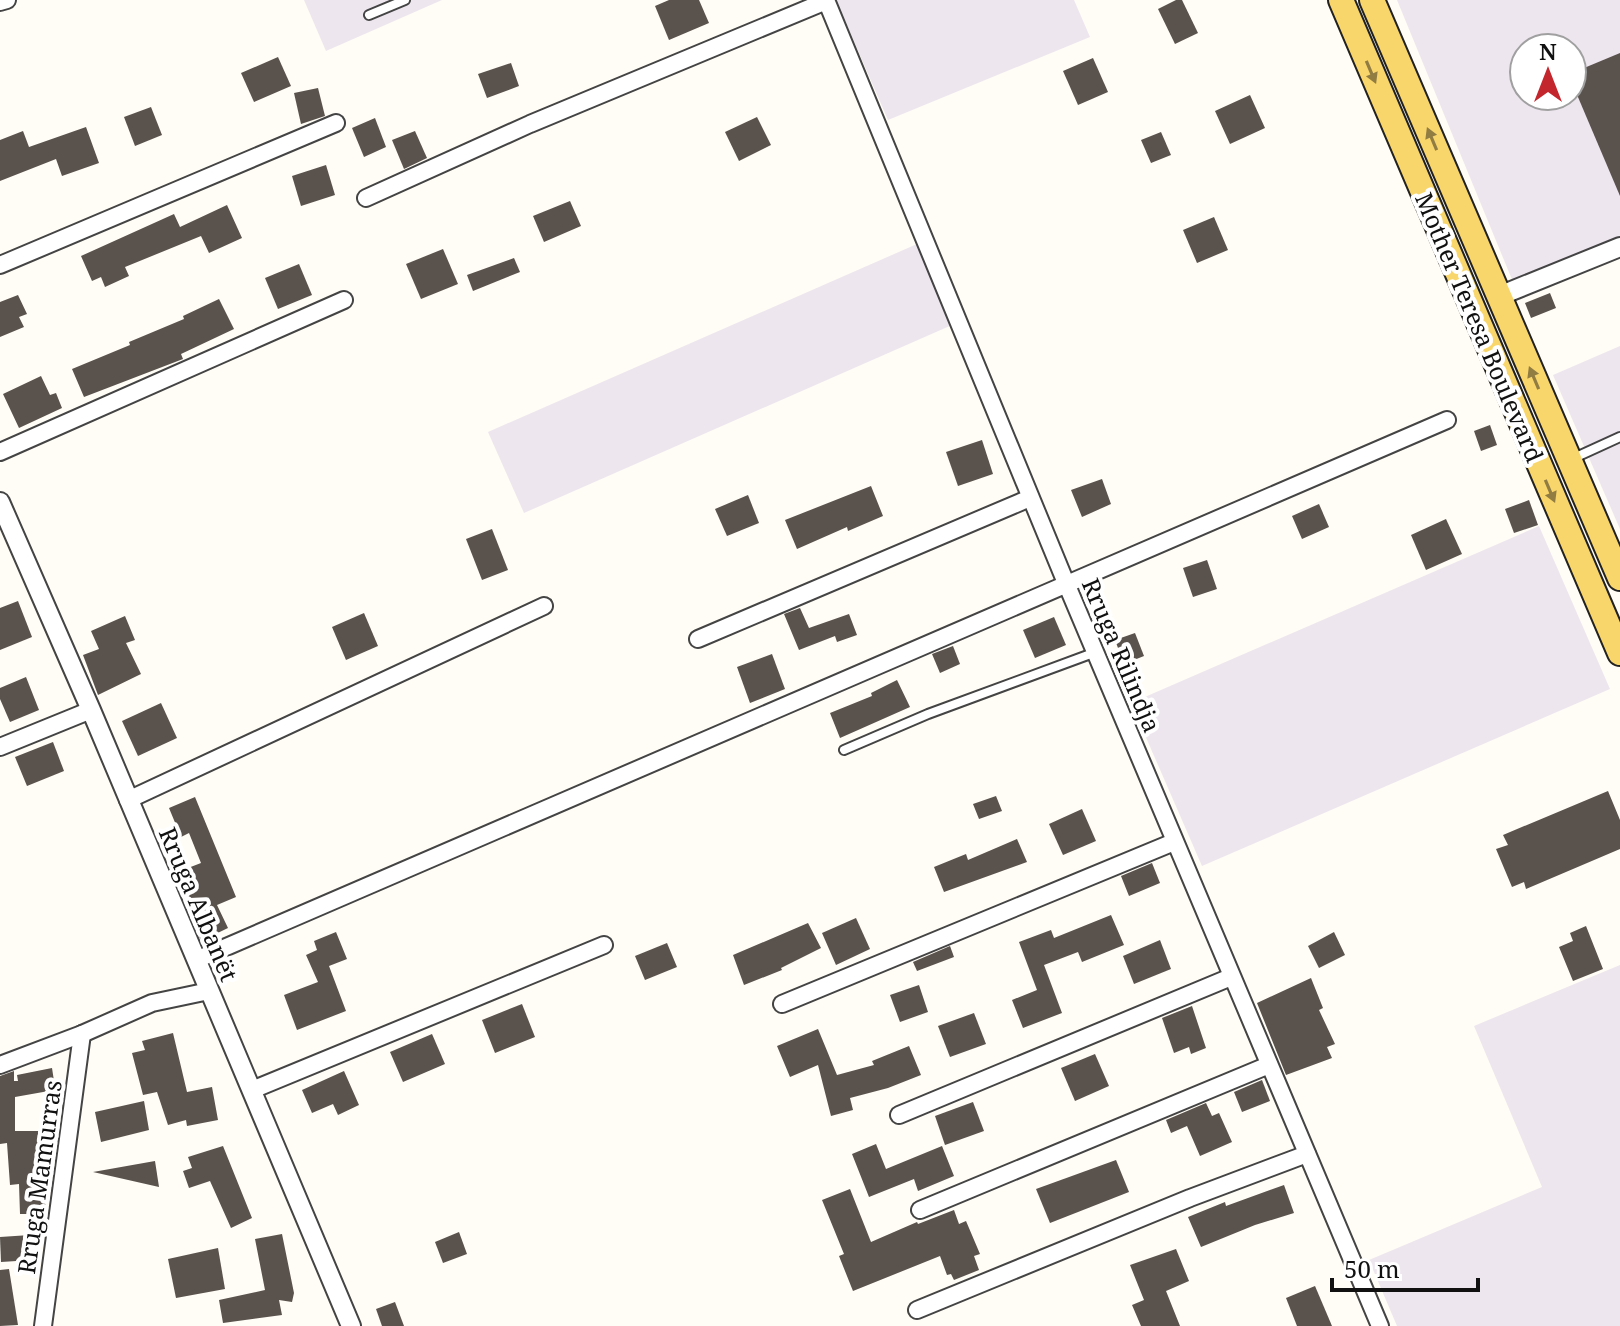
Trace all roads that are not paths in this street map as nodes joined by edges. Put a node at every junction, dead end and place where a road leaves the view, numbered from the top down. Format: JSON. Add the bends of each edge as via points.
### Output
{"nodes":[{"id":1,"x":7,"y":0,"type":"edge"},
{"id":2,"x":405,"y":0,"type":"edge"},
{"id":3,"x":826,"y":0,"type":"edge"},
{"id":4,"x":1341,"y":0,"type":"edge"},
{"id":5,"x":1372,"y":0,"type":"edge"},
{"id":6,"x":0,"y":2,"type":"edge"},
{"id":7,"x":369,"y":15,"type":"dead end"},
{"id":8,"x":336,"y":123,"type":"dead end"},
{"id":9,"x":366,"y":198,"type":"dead end"},
{"id":10,"x":1620,"y":247,"type":"edge"},
{"id":11,"x":0,"y":265,"type":"edge"},
{"id":12,"x":1499,"y":296,"type":"junction"},
{"id":13,"x":344,"y":300,"type":"dead end"},
{"id":14,"x":1447,"y":420,"type":"dead end"},
{"id":15,"x":1620,"y":437,"type":"edge"},
{"id":16,"x":0,"y":452,"type":"edge"},
{"id":17,"x":1569,"y":460,"type":"junction"},
{"id":18,"x":1030,"y":498,"type":"junction"},
{"id":19,"x":0,"y":504,"type":"edge"},
{"id":20,"x":1620,"y":578,"type":"edge"},
{"id":21,"x":1066,"y":583,"type":"junction"},
{"id":22,"x":544,"y":606,"type":"dead end"},
{"id":23,"x":698,"y":639,"type":"dead end"},
{"id":24,"x":1096,"y":652,"type":"junction"},
{"id":25,"x":1620,"y":653,"type":"edge"},
{"id":26,"x":91,"y":710,"type":"junction"},
{"id":27,"x":0,"y":747,"type":"edge"},
{"id":28,"x":844,"y":750,"type":"dead end"},
{"id":29,"x":128,"y":800,"type":"junction"},
{"id":30,"x":1174,"y":842,"type":"junction"},
{"id":31,"x":604,"y":945,"type":"dead end"},
{"id":32,"x":196,"y":960,"type":"junction"},
{"id":33,"x":1231,"y":977,"type":"junction"},
{"id":34,"x":209,"y":991,"type":"junction"},
{"id":35,"x":782,"y":1004,"type":"dead end"},
{"id":36,"x":82,"y":1034,"type":"junction"},
{"id":37,"x":0,"y":1065,"type":"edge"},
{"id":38,"x":1269,"y":1065,"type":"junction"},
{"id":39,"x":252,"y":1090,"type":"junction"},
{"id":40,"x":899,"y":1115,"type":"dead end"},
{"id":41,"x":1307,"y":1154,"type":"junction"},
{"id":42,"x":920,"y":1210,"type":"dead end"},
{"id":43,"x":917,"y":1310,"type":"dead end"},
{"id":44,"x":43,"y":1326,"type":"edge"},
{"id":45,"x":351,"y":1326,"type":"edge"},
{"id":46,"x":1380,"y":1326,"type":"edge"}],
"edges":[{"from":1,"to":6,"type":"street"},
{"from":2,"to":7,"type":"lane"},
{"from":3,"to":9,"type":"street"},
{"from":3,"to":18,"type":"street","name":"Rruga Rilindja"},
{"from":4,"to":25,"type":"main road","name":"Mother Teresa Boulevard","one_way":true},
{"from":12,"to":5,"type":"main road","name":"Mother Teresa Boulevard","one_way":true},
{"from":8,"to":11,"type":"street"},
{"from":10,"to":12,"type":"street"},
{"from":17,"to":12,"type":"main road","name":"Mother Teresa Boulevard","one_way":true},
{"from":13,"to":16,"type":"street"},
{"from":14,"to":21,"type":"street"},
{"from":15,"to":17,"type":"lane"},
{"from":17,"to":20,"type":"main road","name":"Mother Teresa Boulevard"},
{"from":18,"to":21,"type":"street","name":"Rruga Rilindja"},
{"from":18,"to":23,"type":"street"},
{"from":19,"to":26,"type":"street","name":"Rruga Albanët"},
{"from":21,"to":24,"type":"street","name":"Rruga Rilindja"},
{"from":21,"to":32,"type":"street"},
{"from":22,"to":29,"type":"street"},
{"from":24,"to":28,"type":"lane"},
{"from":24,"to":30,"type":"street","name":"Rruga Rilindja"},
{"from":26,"to":27,"type":"street"},
{"from":26,"to":29,"type":"street","name":"Rruga Albanët"},
{"from":29,"to":32,"type":"street","name":"Rruga Albanët"},
{"from":30,"to":33,"type":"street","name":"Rruga Rilindja"},
{"from":30,"to":35,"type":"street"},
{"from":31,"to":39,"type":"street"},
{"from":32,"to":34,"type":"street","name":"Rruga Albanët"},
{"from":33,"to":38,"type":"street","name":"Rruga Rilindja"},
{"from":33,"to":40,"type":"street"},
{"from":34,"to":36,"type":"street","via":[[152,1003]]},
{"from":34,"to":39,"type":"street","name":"Rruga Albanët"},
{"from":36,"to":37,"type":"street"},
{"from":36,"to":44,"type":"street","name":"Rruga Mamurras"},
{"from":38,"to":41,"type":"street","name":"Rruga Rilindja"},
{"from":38,"to":42,"type":"street"},
{"from":39,"to":45,"type":"street","name":"Rruga Albanët"},
{"from":41,"to":43,"type":"street"},
{"from":41,"to":46,"type":"street","name":"Rruga Rilindja"}]}
